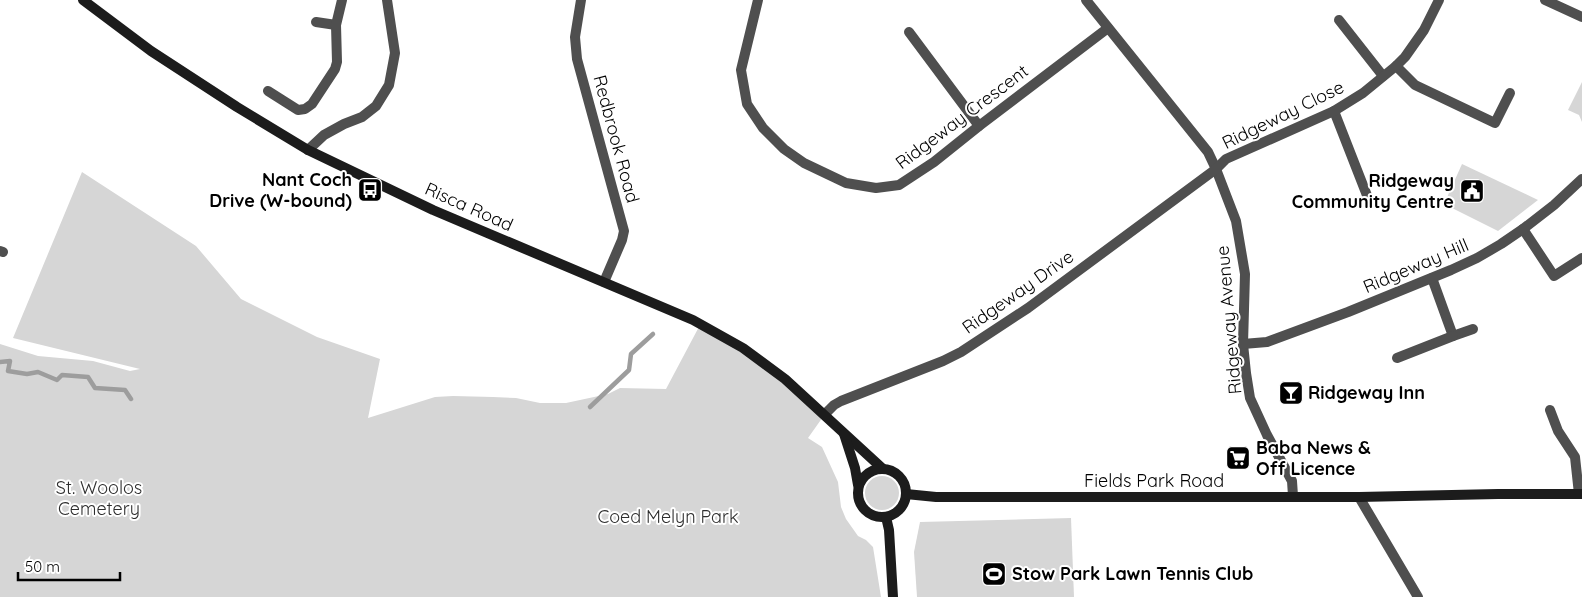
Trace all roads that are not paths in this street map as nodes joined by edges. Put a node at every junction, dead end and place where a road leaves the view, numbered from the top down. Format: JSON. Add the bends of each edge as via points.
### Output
{"nodes":[{"id":1,"x":83,"y":0,"type":"edge"},
{"id":2,"x":342,"y":0,"type":"edge"},
{"id":3,"x":387,"y":0,"type":"edge"},
{"id":4,"x":581,"y":0,"type":"edge"},
{"id":5,"x":758,"y":0,"type":"edge"},
{"id":6,"x":1086,"y":0,"type":"edge"},
{"id":7,"x":1439,"y":0,"type":"edge"},
{"id":8,"x":1545,"y":0,"type":"edge"},
{"id":9,"x":1582,"y":17,"type":"edge"},
{"id":10,"x":1340,"y":20,"type":"dead end"},
{"id":11,"x":316,"y":22,"type":"dead end"},
{"id":12,"x":336,"y":25,"type":"junction"},
{"id":13,"x":1108,"y":28,"type":"junction"},
{"id":14,"x":909,"y":32,"type":"dead end"},
{"id":15,"x":1396,"y":66,"type":"junction"},
{"id":16,"x":1383,"y":76,"type":"junction"},
{"id":17,"x":268,"y":91,"type":"dead end"},
{"id":18,"x":1510,"y":93,"type":"dead end"},
{"id":19,"x":1334,"y":112,"type":"junction"},
{"id":20,"x":979,"y":126,"type":"junction"},
{"id":21,"x":308,"y":150,"type":"junction"},
{"id":22,"x":1216,"y":169,"type":"junction"},
{"id":23,"x":1582,"y":179,"type":"edge"},
{"id":24,"x":1368,"y":198,"type":"dead end"},
{"id":25,"x":1523,"y":229,"type":"junction"},
{"id":26,"x":1582,"y":258,"type":"edge"},
{"id":27,"x":1432,"y":278,"type":"junction"},
{"id":28,"x":604,"y":282,"type":"junction"},
{"id":29,"x":1473,"y":329,"type":"dead end"},
{"id":30,"x":1453,"y":336,"type":"junction"},
{"id":31,"x":1244,"y":344,"type":"junction"},
{"id":32,"x":1397,"y":358,"type":"dead end"},
{"id":33,"x":1550,"y":410,"type":"dead end"},
{"id":34,"x":825,"y":414,"type":"junction"},
{"id":35,"x":844,"y":434,"type":"junction"},
{"id":36,"x":883,"y":469,"type":"junction"},
{"id":37,"x":858,"y":484,"type":"junction"},
{"id":38,"x":906,"y":494,"type":"junction"},
{"id":39,"x":1580,"y":494,"type":"edge"},
{"id":40,"x":1293,"y":496,"type":"junction"},
{"id":41,"x":1359,"y":497,"type":"junction"},
{"id":42,"x":886,"y":517,"type":"junction"},
{"id":43,"x":893,"y":597,"type":"edge"},
{"id":44,"x":1418,"y":597,"type":"edge"}],
"edges":[{"from":1,"to":21,"type":"main road","name":"Risca Road","via":[[151,51]]},
{"from":2,"to":12,"type":"street"},
{"from":3,"to":21,"type":"street","via":[[395,53],[389,84],[376,106],[362,117],[324,135]]},
{"from":4,"to":28,"type":"street","name":"Redbrook Road","via":[[575,37],[577,59],[624,231]]},
{"from":5,"to":20,"type":"street","name":"Ridgeway Crescent","via":[[741,70],[747,104],[763,128],[804,163],[846,183],[876,188],[899,185]]},
{"from":6,"to":13,"type":"street","name":"Ridgeway Avenue"},
{"from":7,"to":15,"type":"street","name":"Ridgeway Close","via":[[1424,30]]},
{"from":8,"to":9,"type":"street"},
{"from":10,"to":16,"type":"street"},
{"from":11,"to":12,"type":"street"},
{"from":12,"to":17,"type":"street","via":[[335,69],[312,104],[298,110]]},
{"from":13,"to":20,"type":"street","name":"Ridgeway Crescent"},
{"from":13,"to":22,"type":"street","name":"Ridgeway Avenue","via":[[1208,152]]},
{"from":14,"to":20,"type":"street"},
{"from":15,"to":16,"type":"street","name":"Ridgeway Close"},
{"from":15,"to":18,"type":"street","via":[[1415,85],[1495,123]]},
{"from":16,"to":19,"type":"street","name":"Ridgeway Close"},
{"from":19,"to":22,"type":"street","name":"Ridgeway Close","via":[[1226,159]]},
{"from":19,"to":24,"type":"street"},
{"from":21,"to":28,"type":"main road","name":"Risca Road","via":[[433,210]]},
{"from":22,"to":31,"type":"street","name":"Ridgeway Avenue","via":[[1236,221],[1245,274]]},
{"from":22,"to":34,"type":"street","name":"Ridgeway Drive","via":[[1028,308],[961,352],[841,401]]},
{"from":23,"to":25,"type":"street","name":"Ridgeway Hill"},
{"from":25,"to":26,"type":"street","via":[[1554,276]]},
{"from":25,"to":27,"type":"street","name":"Ridgeway Hill","via":[[1477,258]]},
{"from":27,"to":30,"type":"street"},
{"from":27,"to":31,"type":"street","name":"Ridgeway Hill","via":[[1267,342]]},
{"from":28,"to":34,"type":"main road","name":"Risca Road","via":[[701,323],[743,348]]},
{"from":29,"to":30,"type":"street"},
{"from":30,"to":32,"type":"street"},
{"from":31,"to":40,"type":"street","name":"Ridgeway Avenue","via":[[1250,398],[1292,481]]},
{"from":33,"to":39,"type":"street","via":[[1558,431],[1575,457]]},
{"from":34,"to":35,"type":"main road","name":"Risca Road"},
{"from":35,"to":36,"type":"main road","name":"Risca Road"},
{"from":35,"to":37,"type":"main road","name":"Risca Road"},
{"from":36,"to":37,"type":"main road","via":[[869,472]]},
{"from":36,"to":38,"type":"main road","via":[[900,477]]},
{"from":37,"to":42,"type":"main road","via":[[858,501],[862,508],[875,516]]},
{"from":38,"to":40,"type":"main road","name":"Fields Park Road","via":[[936,497]]},
{"from":38,"to":42,"type":"main road","via":[[902,507]]},
{"from":39,"to":41,"type":"main road","name":"Fields Park Road"},
{"from":40,"to":41,"type":"main road","name":"Fields Park Road"},
{"from":41,"to":44,"type":"street"},
{"from":42,"to":43,"type":"main road","via":[[890,530]]}]}
